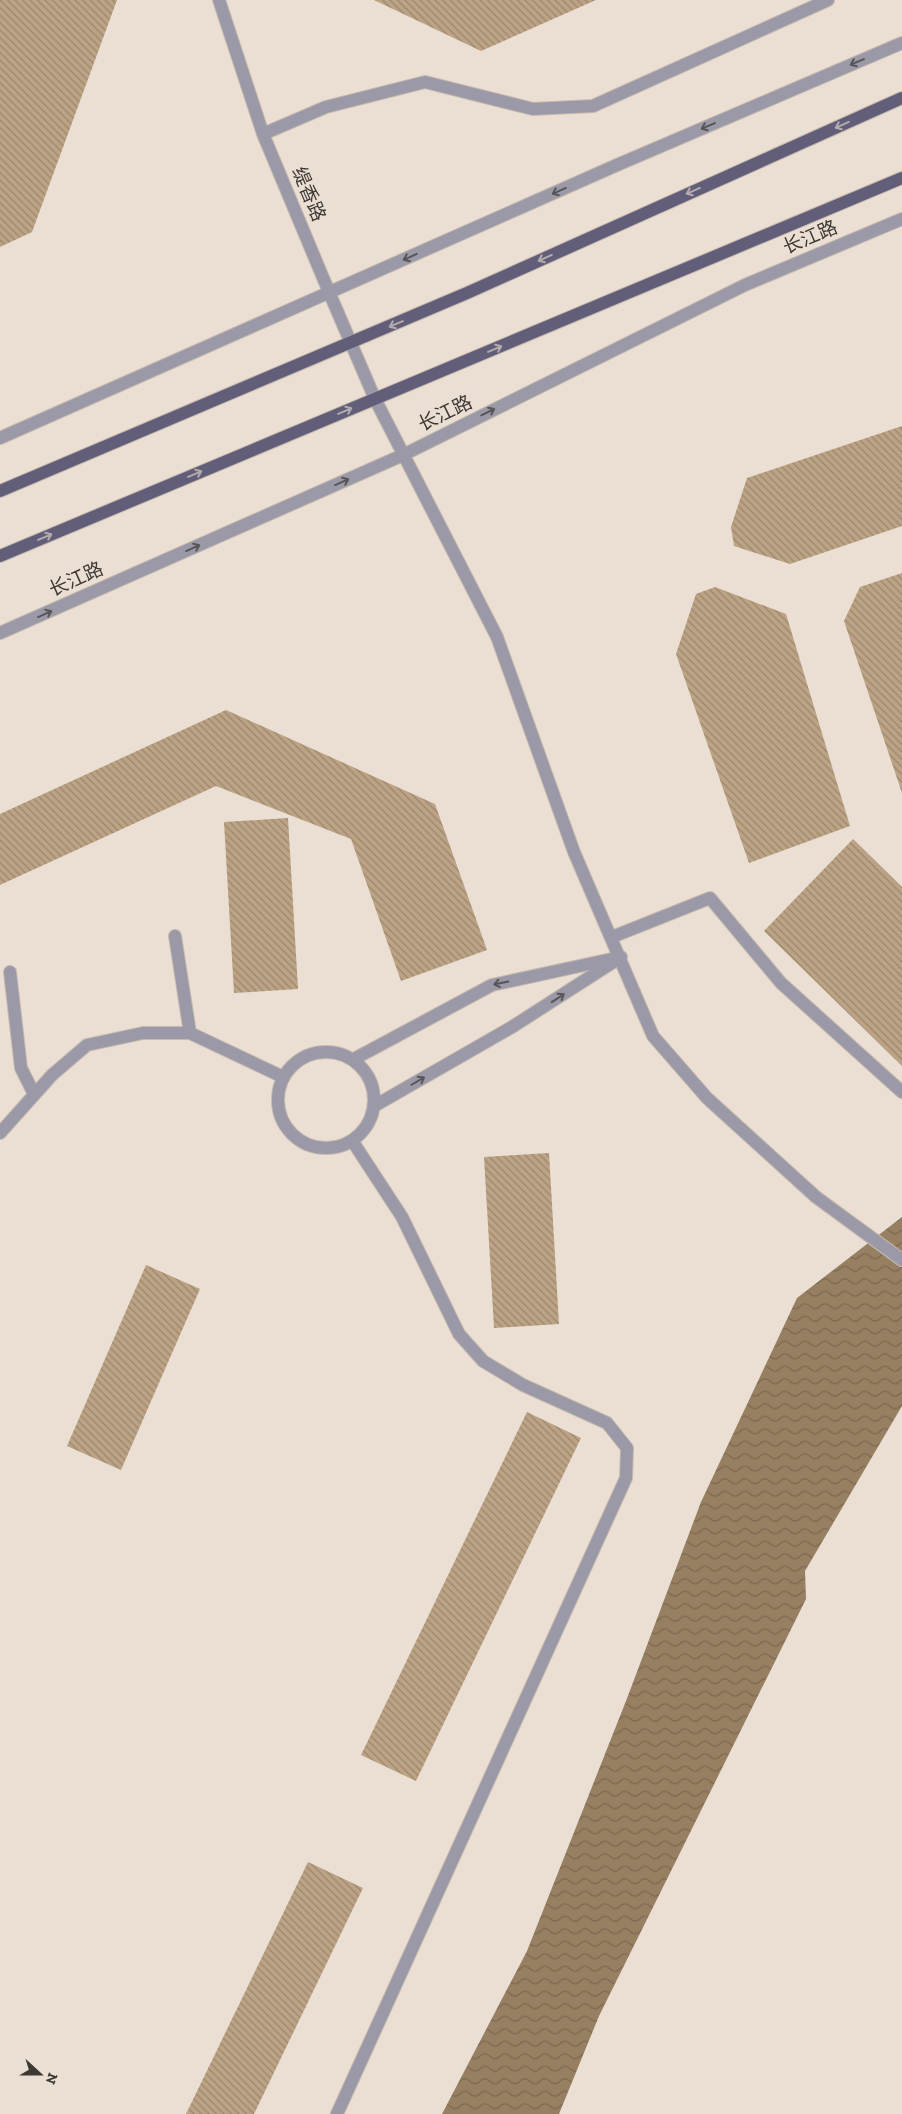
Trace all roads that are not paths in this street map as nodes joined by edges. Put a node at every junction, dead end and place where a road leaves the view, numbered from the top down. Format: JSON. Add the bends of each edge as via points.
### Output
{"nodes":[{"id":1,"x":219,"y":0,"type":"edge"},
{"id":2,"x":828,"y":0,"type":"edge"},
{"id":3,"x":902,"y":42,"type":"edge"},
{"id":4,"x":902,"y":98,"type":"edge"},
{"id":5,"x":263,"y":134,"type":"junction"},
{"id":6,"x":902,"y":178,"type":"edge"},
{"id":7,"x":902,"y":219,"type":"edge"},
{"id":8,"x":329,"y":292,"type":"junction"},
{"id":9,"x":351,"y":343,"type":"junction"},
{"id":10,"x":375,"y":399,"type":"junction"},
{"id":11,"x":0,"y":438,"type":"edge"},
{"id":12,"x":403,"y":455,"type":"junction"},
{"id":13,"x":0,"y":491,"type":"edge"},
{"id":14,"x":0,"y":556,"type":"edge"},
{"id":15,"x":0,"y":633,"type":"edge"},
{"id":16,"x":175,"y":936,"type":"dead end"},
{"id":17,"x":612,"y":937,"type":"junction"},
{"id":18,"x":621,"y":957,"type":"junction"},
{"id":19,"x":10,"y":972,"type":"dead end"},
{"id":20,"x":190,"y":1033,"type":"junction"},
{"id":21,"x":354,"y":1059,"type":"junction"},
{"id":22,"x":283,"y":1077,"type":"junction"},
{"id":23,"x":902,"y":1092,"type":"edge"},
{"id":24,"x":34,"y":1094,"type":"junction"},
{"id":25,"x":376,"y":1105,"type":"junction"},
{"id":26,"x":0,"y":1133,"type":"edge"},
{"id":27,"x":353,"y":1142,"type":"junction"},
{"id":28,"x":902,"y":1260,"type":"edge"},
{"id":29,"x":337,"y":2114,"type":"edge"}],
"edges":[{"from":1,"to":5,"type":"street","name":"缇香路"},
{"from":2,"to":5,"type":"street","via":[[593,106],[533,109],[425,82],[326,107]]},
{"from":3,"to":8,"type":"street","one_way":true},
{"from":4,"to":9,"type":"main road","one_way":true},
{"from":5,"to":8,"type":"street","name":"缇香路"},
{"from":10,"to":6,"type":"main road","name":"长江路","one_way":true},
{"from":12,"to":7,"type":"street","name":"长江路","one_way":true,"via":[[745,285]]},
{"from":8,"to":9,"type":"street","name":"缇香路"},
{"from":8,"to":11,"type":"street"},
{"from":9,"to":10,"type":"street","name":"缇香路"},
{"from":9,"to":13,"type":"main road"},
{"from":10,"to":12,"type":"street","name":"缇香路"},
{"from":14,"to":10,"type":"main road","name":"长江路","one_way":true},
{"from":15,"to":12,"type":"street","name":"长江路","one_way":true},
{"from":12,"to":17,"type":"street","name":"缇香路","via":[[497,637],[574,852]]},
{"from":16,"to":20,"type":"street"},
{"from":17,"to":18,"type":"street","name":"缇香路"},
{"from":17,"to":23,"type":"street","via":[[710,898],[782,983]]},
{"from":18,"to":21,"type":"street","one_way":true,"via":[[492,985]]},
{"from":25,"to":18,"type":"street","one_way":true,"via":[[512,1027]]},
{"from":18,"to":28,"type":"street","name":"缇香路","via":[[653,1036],[706,1098],[816,1197]]},
{"from":19,"to":24,"type":"street","via":[[21,1068]]},
{"from":20,"to":22,"type":"street"},
{"from":20,"to":24,"type":"street","via":[[143,1032],[87,1045]]},
{"from":21,"to":22,"type":"street","via":[[328,1051],[302,1057]]},
{"from":21,"to":25,"type":"street","via":[[371,1079]]},
{"from":22,"to":27,"type":"street","via":[[277,1102],[284,1127],[303,1144],[328,1150]]},
{"from":24,"to":26,"type":"street"},
{"from":25,"to":27,"type":"street","via":[[368,1126]]},
{"from":27,"to":29,"type":"street","via":[[402,1218],[459,1334],[483,1361],[523,1385],[606,1423],[627,1448],[626,1478]]}]}
